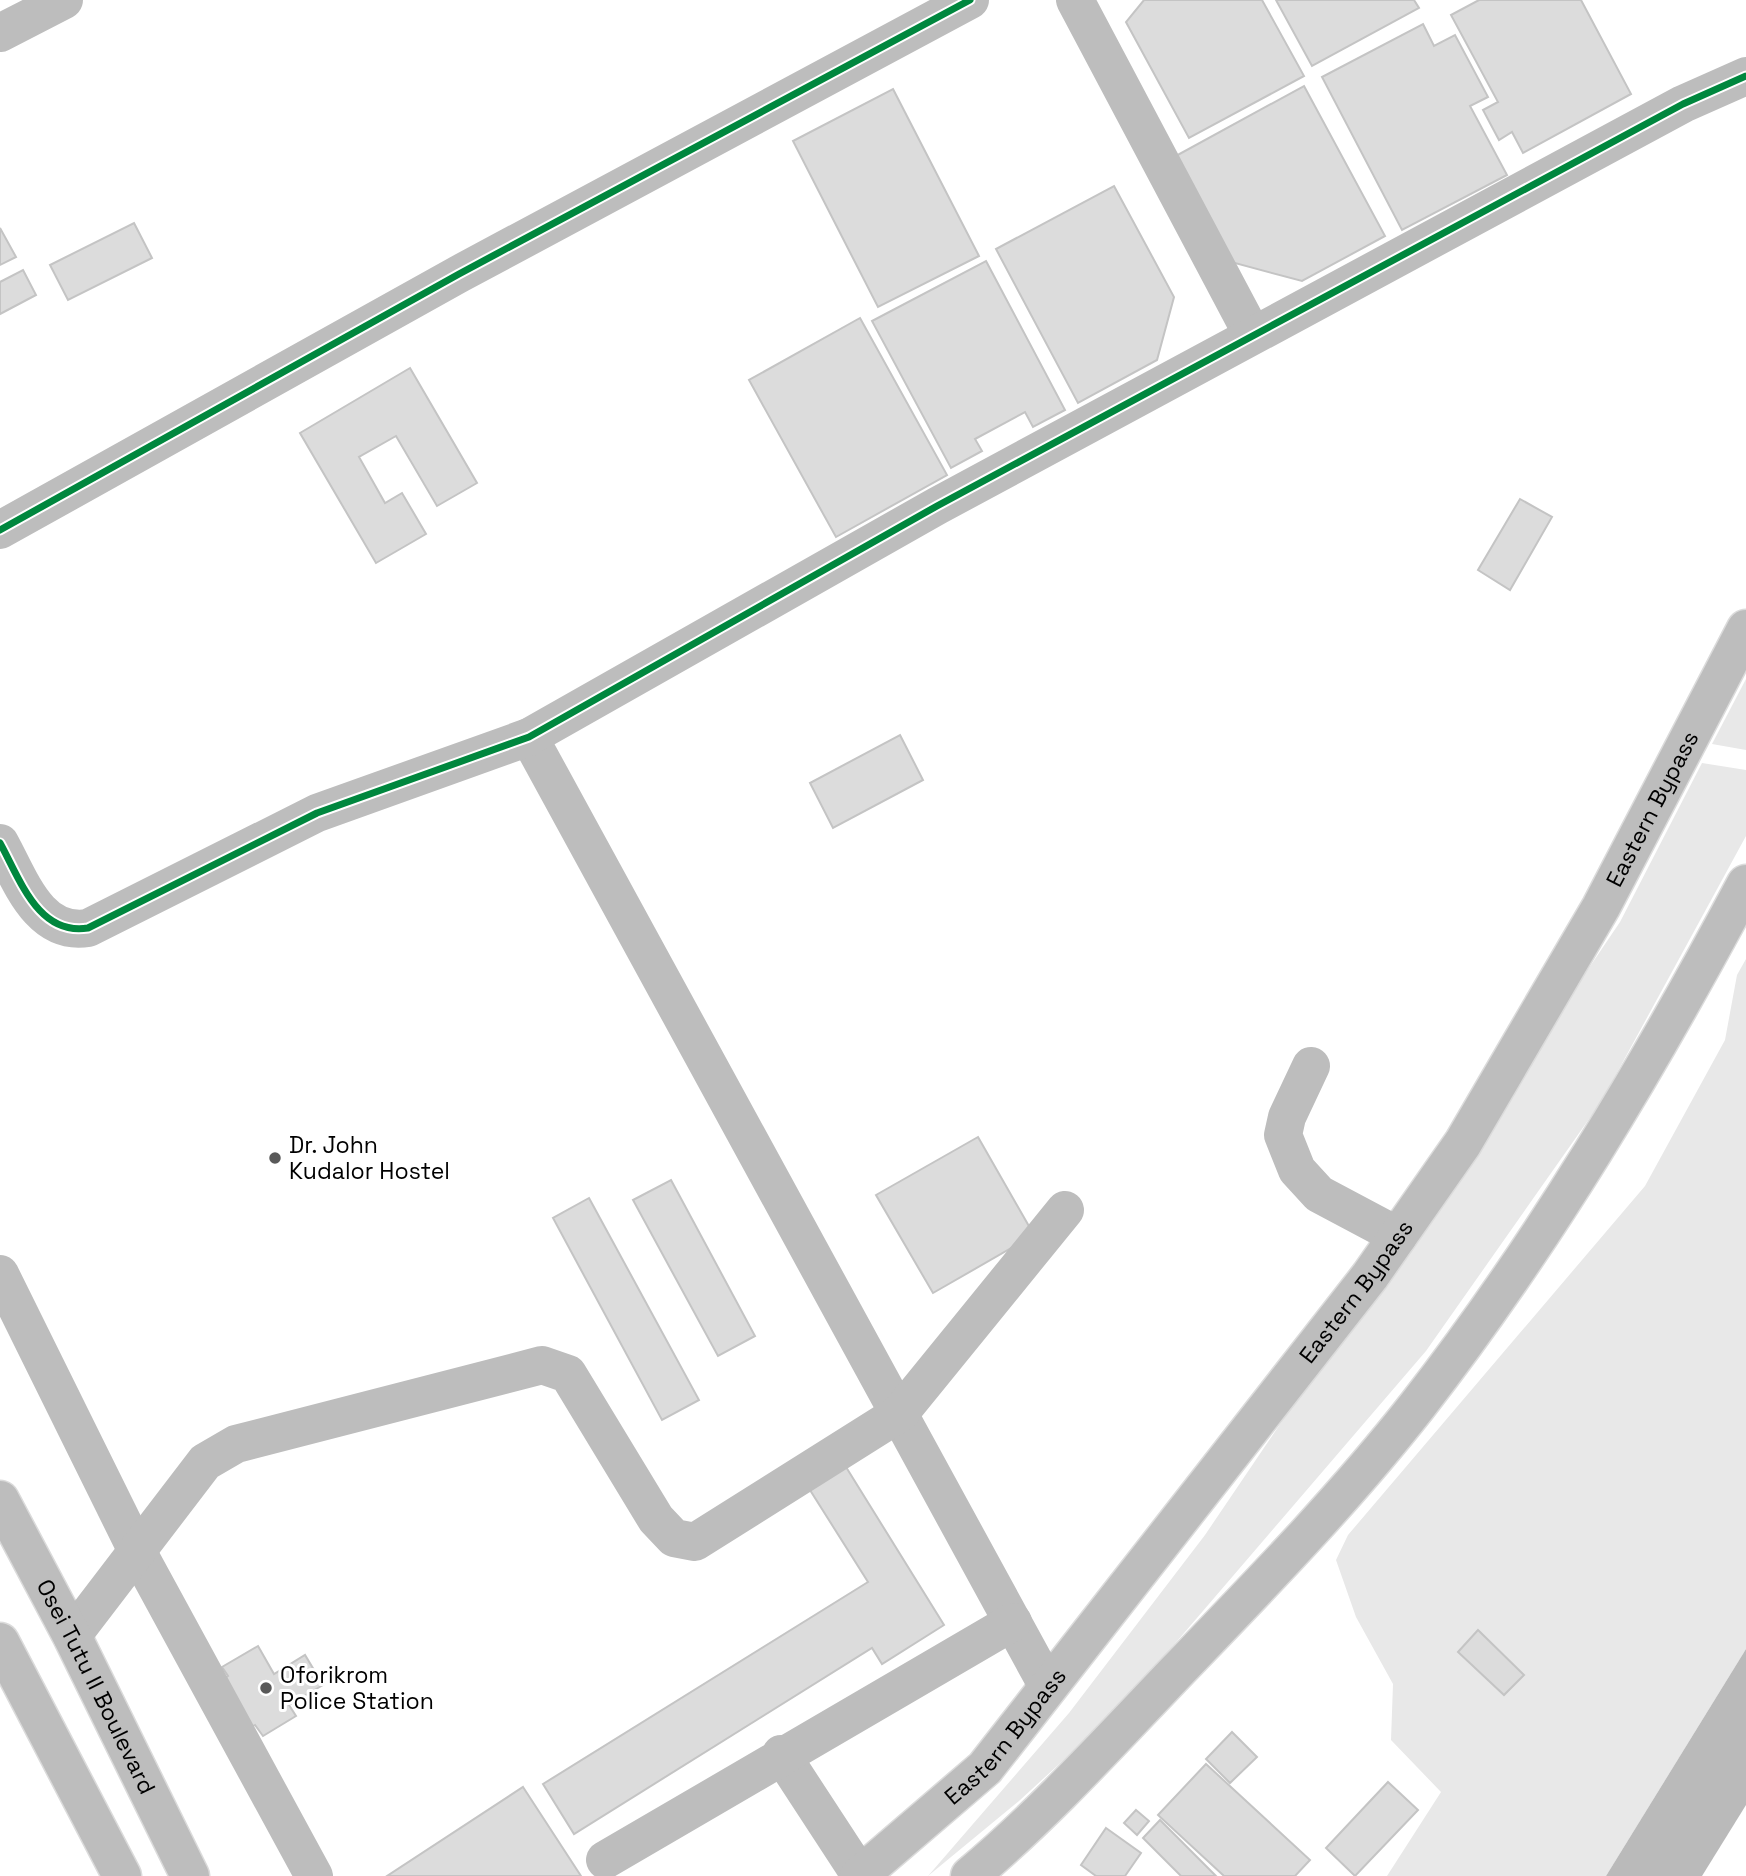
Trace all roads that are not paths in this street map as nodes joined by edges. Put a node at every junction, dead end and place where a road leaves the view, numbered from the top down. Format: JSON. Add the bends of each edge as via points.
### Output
{"nodes":[{"id":1,"x":64,"y":0,"type":"edge"},
{"id":2,"x":970,"y":0,"type":"edge"},
{"id":3,"x":1075,"y":0,"type":"edge"},
{"id":4,"x":0,"y":33,"type":"edge"},
{"id":5,"x":1746,"y":76,"type":"edge"},
{"id":6,"x":1252,"y":334,"type":"junction"},
{"id":7,"x":0,"y":530,"type":"edge"},
{"id":8,"x":1746,"y":629,"type":"edge"},
{"id":9,"x":529,"y":737,"type":"junction"},
{"id":10,"x":0,"y":843,"type":"edge"},
{"id":11,"x":1746,"y":884,"type":"edge"},
{"id":12,"x":1311,"y":1066,"type":"dead end"},
{"id":13,"x":1065,"y":1210,"type":"dead end"},
{"id":14,"x":1398,"y":1236,"type":"junction"},
{"id":15,"x":0,"y":1274,"type":"edge"},
{"id":16,"x":900,"y":1413,"type":"junction"},
{"id":17,"x":0,"y":1500,"type":"edge"},
{"id":18,"x":137,"y":1551,"type":"junction"},
{"id":19,"x":1013,"y":1622,"type":"junction"},
{"id":20,"x":72,"y":1636,"type":"junction"},
{"id":21,"x":0,"y":1642,"type":"edge"},
{"id":22,"x":1047,"y":1685,"type":"junction"},
{"id":23,"x":781,"y":1754,"type":"junction"},
{"id":24,"x":605,"y":1860,"type":"dead end"},
{"id":25,"x":122,"y":1876,"type":"edge"},
{"id":26,"x":190,"y":1876,"type":"edge"},
{"id":27,"x":314,"y":1876,"type":"edge"},
{"id":28,"x":860,"y":1876,"type":"edge"},
{"id":29,"x":970,"y":1876,"type":"edge"}],
"edges":[{"from":1,"to":4,"type":"main road"},
{"from":2,"to":7,"type":"main road","via":[[459,274]]},
{"from":3,"to":6,"type":"main road"},
{"from":5,"to":6,"type":"main road","via":[[1683,104]]},
{"from":6,"to":9,"type":"main road"},
{"from":8,"to":14,"type":"main road","name":"Eastern Bypass","via":[[1601,907],[1463,1143]]},
{"from":9,"to":10,"type":"main road","via":[[317,813],[88,928],[71,931],[36,909]]},
{"from":9,"to":16,"type":"main road"},
{"from":11,"to":29,"type":"main road","via":[[1622,1110],[1528,1254],[1416,1407],[1283,1561],[1109,1743]]},
{"from":12,"to":14,"type":"main road","via":[[1283,1135],[1297,1170],[1320,1194]]},
{"from":13,"to":16,"type":"main road"},
{"from":14,"to":22,"type":"main road","name":"Eastern Bypass"},
{"from":15,"to":18,"type":"main road"},
{"from":16,"to":18,"type":"main road","via":[[695,1542],[674,1538],[656,1519],[568,1374],[542,1364],[236,1444],[205,1462]]},
{"from":16,"to":19,"type":"main road"},
{"from":17,"to":20,"type":"main road","name":"Osei Tutu II Boulevard"},
{"from":18,"to":20,"type":"main road"},
{"from":18,"to":27,"type":"main road"},
{"from":19,"to":22,"type":"main road"},
{"from":19,"to":23,"type":"main road"},
{"from":20,"to":26,"type":"main road","name":"Osei Tutu II Boulevard"},
{"from":21,"to":25,"type":"main road"},
{"from":22,"to":28,"type":"main road","name":"Eastern Bypass","via":[[985,1768]]},
{"from":23,"to":24,"type":"main road"},
{"from":23,"to":28,"type":"main road"}]}
